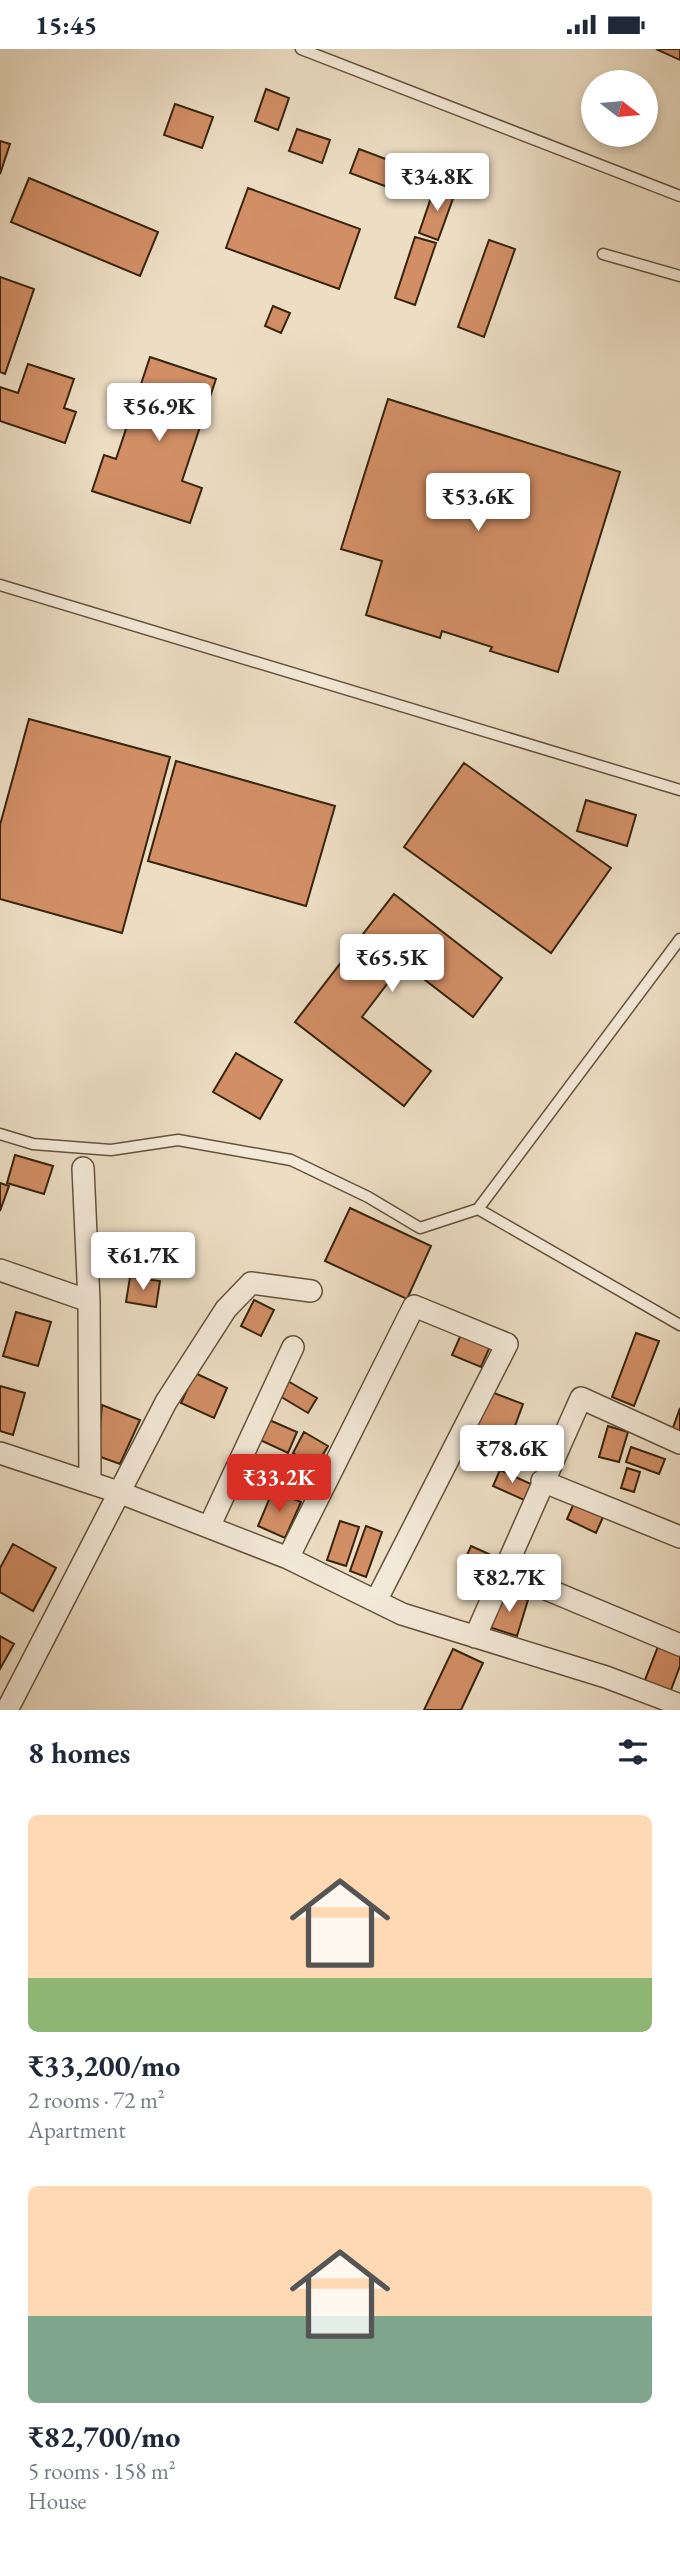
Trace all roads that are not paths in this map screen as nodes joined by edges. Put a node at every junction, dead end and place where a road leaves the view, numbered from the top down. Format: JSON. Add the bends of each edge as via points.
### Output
{"nodes":[{"id":1,"x":302,"y":49,"type":"edge"},
{"id":2,"x":680,"y":196,"type":"edge"},
{"id":3,"x":603,"y":254,"type":"dead end"},
{"id":4,"x":680,"y":276,"type":"edge"},
{"id":5,"x":0,"y":585,"type":"edge"},
{"id":6,"x":680,"y":790,"type":"edge"},
{"id":7,"x":680,"y":939,"type":"edge"},
{"id":8,"x":0,"y":1134,"type":"edge"},
{"id":9,"x":83,"y":1168,"type":"dead end"},
{"id":10,"x":478,"y":1209,"type":"junction"},
{"id":11,"x":0,"y":1270,"type":"edge"},
{"id":12,"x":312,"y":1291,"type":"dead end"},
{"id":13,"x":89,"y":1301,"type":"junction"},
{"id":14,"x":680,"y":1325,"type":"edge"},
{"id":15,"x":293,"y":1347,"type":"dead end"},
{"id":16,"x":680,"y":1443,"type":"edge"},
{"id":17,"x":0,"y":1453,"type":"edge"},
{"id":18,"x":542,"y":1481,"type":"junction"},
{"id":19,"x":90,"y":1482,"type":"junction"},
{"id":20,"x":121,"y":1493,"type":"junction"},
{"id":21,"x":209,"y":1527,"type":"junction"},
{"id":22,"x":680,"y":1537,"type":"edge"},
{"id":23,"x":288,"y":1558,"type":"junction"},
{"id":24,"x":503,"y":1571,"type":"junction"},
{"id":25,"x":376,"y":1601,"type":"junction"},
{"id":26,"x":475,"y":1637,"type":"junction"},
{"id":27,"x":680,"y":1645,"type":"edge"},
{"id":28,"x":680,"y":1705,"type":"edge"},
{"id":29,"x":7,"y":1710,"type":"edge"}],
"edges":[{"from":1,"to":2,"type":"lane"},
{"from":3,"to":4,"type":"lane"},
{"from":5,"to":6,"type":"lane"},
{"from":7,"to":10,"type":"lane"},
{"from":8,"to":10,"type":"lane","via":[[33,1144],[111,1150],[178,1140],[291,1160],[420,1228]]},
{"from":9,"to":13,"type":"street"},
{"from":10,"to":14,"type":"lane"},
{"from":11,"to":13,"type":"street"},
{"from":12,"to":20,"type":"street","via":[[251,1283],[226,1309],[166,1402]]},
{"from":13,"to":19,"type":"street"},
{"from":15,"to":21,"type":"street"},
{"from":16,"to":18,"type":"street","via":[[581,1398]]},
{"from":17,"to":19,"type":"street"},
{"from":18,"to":22,"type":"street"},
{"from":18,"to":24,"type":"street"},
{"from":19,"to":20,"type":"street"},
{"from":20,"to":21,"type":"street"},
{"from":20,"to":29,"type":"street"},
{"from":21,"to":23,"type":"street"},
{"from":23,"to":25,"type":"street"},
{"from":23,"to":25,"type":"street","via":[[414,1306],[507,1344]]},
{"from":24,"to":26,"type":"street"},
{"from":24,"to":27,"type":"street"},
{"from":25,"to":26,"type":"street"},
{"from":26,"to":28,"type":"street"}]}
